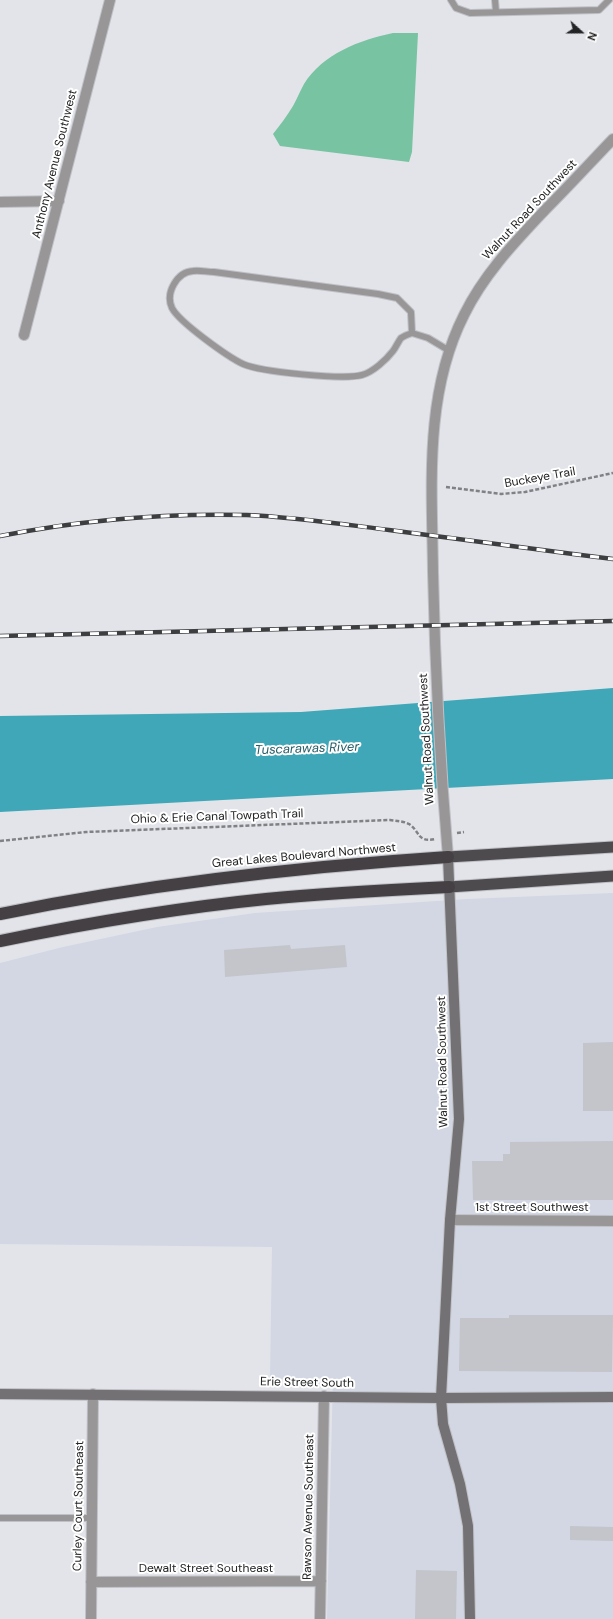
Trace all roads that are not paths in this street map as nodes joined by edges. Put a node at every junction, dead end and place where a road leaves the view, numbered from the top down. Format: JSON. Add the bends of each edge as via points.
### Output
{"nodes":[{"id":1,"x":110,"y":0,"type":"edge"},
{"id":2,"x":451,"y":0,"type":"edge"},
{"id":3,"x":495,"y":0,"type":"edge"},
{"id":4,"x":609,"y":0,"type":"edge"},
{"id":5,"x":496,"y":12,"type":"junction"},
{"id":6,"x":613,"y":139,"type":"edge"},
{"id":7,"x":60,"y":201,"type":"junction"},
{"id":8,"x":0,"y":202,"type":"edge"},
{"id":9,"x":412,"y":333,"type":"junction"},
{"id":10,"x":24,"y":335,"type":"dead end"},
{"id":11,"x":448,"y":350,"type":"junction"},
{"id":12,"x":613,"y":848,"type":"edge"},
{"id":13,"x":448,"y":858,"type":"junction"},
{"id":14,"x":613,"y":876,"type":"edge"},
{"id":15,"x":450,"y":887,"type":"junction"},
{"id":16,"x":0,"y":914,"type":"edge"},
{"id":17,"x":0,"y":941,"type":"edge"},
{"id":18,"x":450,"y":1220,"type":"junction"},
{"id":19,"x":613,"y":1221,"type":"edge"},
{"id":20,"x":0,"y":1394,"type":"edge"},
{"id":21,"x":93,"y":1394,"type":"junction"},
{"id":22,"x":324,"y":1396,"type":"junction"},
{"id":23,"x":613,"y":1397,"type":"edge"},
{"id":24,"x":441,"y":1398,"type":"junction"},
{"id":25,"x":0,"y":1518,"type":"edge"},
{"id":26,"x":92,"y":1518,"type":"junction"},
{"id":27,"x":321,"y":1581,"type":"junction"},
{"id":28,"x":91,"y":1582,"type":"junction"},
{"id":29,"x":91,"y":1619,"type":"edge"},
{"id":30,"x":320,"y":1619,"type":"edge"},
{"id":31,"x":470,"y":1619,"type":"edge"}],
"edges":[{"from":1,"to":7,"type":"street","name":"Anthony Avenue Southwest"},
{"from":2,"to":5,"type":"lane","via":[[456,8],[470,13]]},
{"from":3,"to":5,"type":"lane"},
{"from":4,"to":5,"type":"lane","via":[[599,10]]},
{"from":6,"to":11,"type":"street","name":"Walnut Road Southwest","via":[[498,262],[474,296]]},
{"from":7,"to":8,"type":"street"},
{"from":7,"to":10,"type":"street","name":"Anthony Avenue Southwest"},
{"from":9,"to":9,"type":"lane","via":[[401,338],[383,363],[363,375],[343,377],[269,371],[244,364],[204,338],[172,308],[170,294],[175,281],[192,271],[378,294],[397,298],[411,312]]},
{"from":9,"to":11,"type":"lane","via":[[428,338]]},
{"from":11,"to":13,"type":"street","name":"Walnut Road Southwest","via":[[434,418],[432,485],[436,653]]},
{"from":12,"to":13,"type":"highway","name":"Great Lakes Boulevard Northwest"},
{"from":13,"to":15,"type":"main road","name":"Walnut Road Southwest"},
{"from":13,"to":16,"type":"highway","name":"Great Lakes Boulevard Northwest","via":[[196,880]]},
{"from":14,"to":15,"type":"highway"},
{"from":15,"to":17,"type":"highway","via":[[266,899],[201,906]]},
{"from":15,"to":18,"type":"main road","name":"Walnut Road Southwest","via":[[459,1119]]},
{"from":18,"to":19,"type":"street","name":"1st Street Southwest"},
{"from":18,"to":24,"type":"main road","name":"Walnut Road Southwest"},
{"from":20,"to":21,"type":"main road","name":"Erie Street South"},
{"from":21,"to":22,"type":"main road","name":"Erie Street South"},
{"from":21,"to":26,"type":"street","name":"Curley Court Southeast"},
{"from":22,"to":24,"type":"main road","name":"Erie Street South"},
{"from":22,"to":27,"type":"street","name":"Rawson Avenue Southeast"},
{"from":23,"to":24,"type":"main road","name":"Erie Street South"},
{"from":24,"to":31,"type":"main road","name":"Walnut Road Southwest","via":[[443,1424],[460,1484],[468,1526]]},
{"from":25,"to":26,"type":"lane"},
{"from":26,"to":28,"type":"street","name":"Curley Court Southeast"},
{"from":27,"to":28,"type":"street","name":"Dewalt Street Southeast"},
{"from":27,"to":30,"type":"street","name":"Rawson Avenue Southeast"},
{"from":28,"to":29,"type":"street","name":"Curley Court Southeast"}]}
